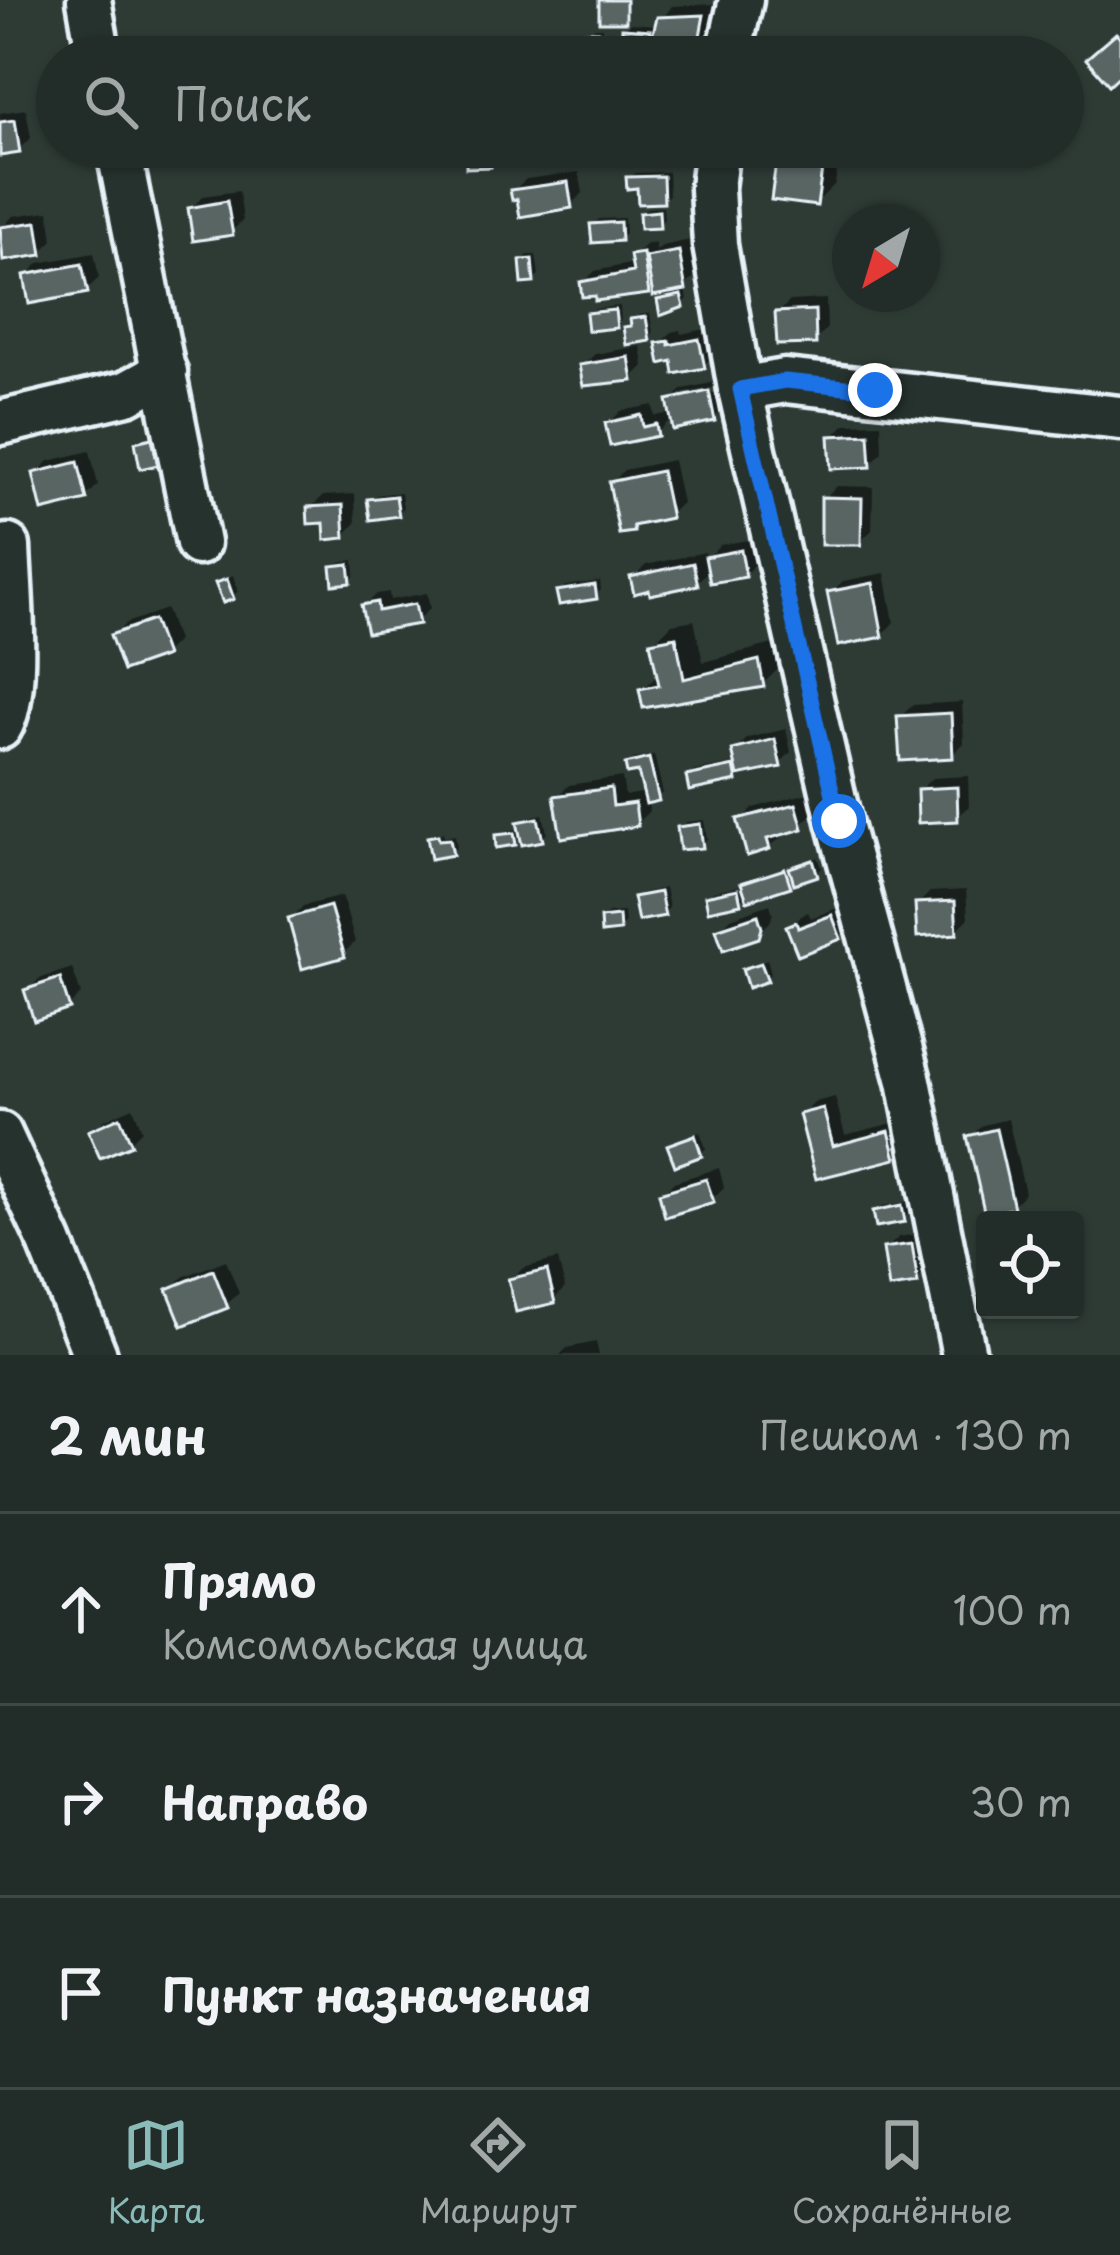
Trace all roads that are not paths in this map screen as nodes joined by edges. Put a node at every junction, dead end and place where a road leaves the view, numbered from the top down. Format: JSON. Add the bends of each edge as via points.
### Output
{"nodes":[{"id":1,"x":89,"y":0,"type":"edge"},
{"id":2,"x":741,"y":0,"type":"edge"},
{"id":3,"x":95,"y":36,"type":"edge"},
{"id":4,"x":733,"y":36,"type":"edge"},
{"id":5,"x":122,"y":168,"type":"edge"},
{"id":6,"x":714,"y":168,"type":"edge"},
{"id":7,"x":165,"y":371,"type":"junction"},
{"id":8,"x":740,"y":389,"type":"junction"},
{"id":9,"x":1120,"y":418,"type":"edge"},
{"id":10,"x":0,"y":424,"type":"edge"},
{"id":11,"x":198,"y":543,"type":"dead end"},
{"id":12,"x":8,"y":546,"type":"dead end"},
{"id":13,"x":0,"y":727,"type":"edge"},
{"id":14,"x":0,"y":1134,"type":"edge"},
{"id":15,"x":95,"y":1355,"type":"edge"},
{"id":16,"x":964,"y":1355,"type":"edge"}],
"edges":[{"from":1,"to":3,"type":"street"},
{"from":2,"to":4,"type":"street"},
{"from":5,"to":7,"type":"street"},
{"from":6,"to":8,"type":"street","via":[[715,245]]},
{"from":7,"to":10,"type":"street","via":[[127,393]]},
{"from":7,"to":11,"type":"street"},
{"from":8,"to":9,"type":"street","via":[[785,381]]},
{"from":8,"to":16,"type":"street","via":[[839,821],[909,1081]]},
{"from":12,"to":13,"type":"street","via":[[11,681]]},
{"from":14,"to":15,"type":"street"}]}
